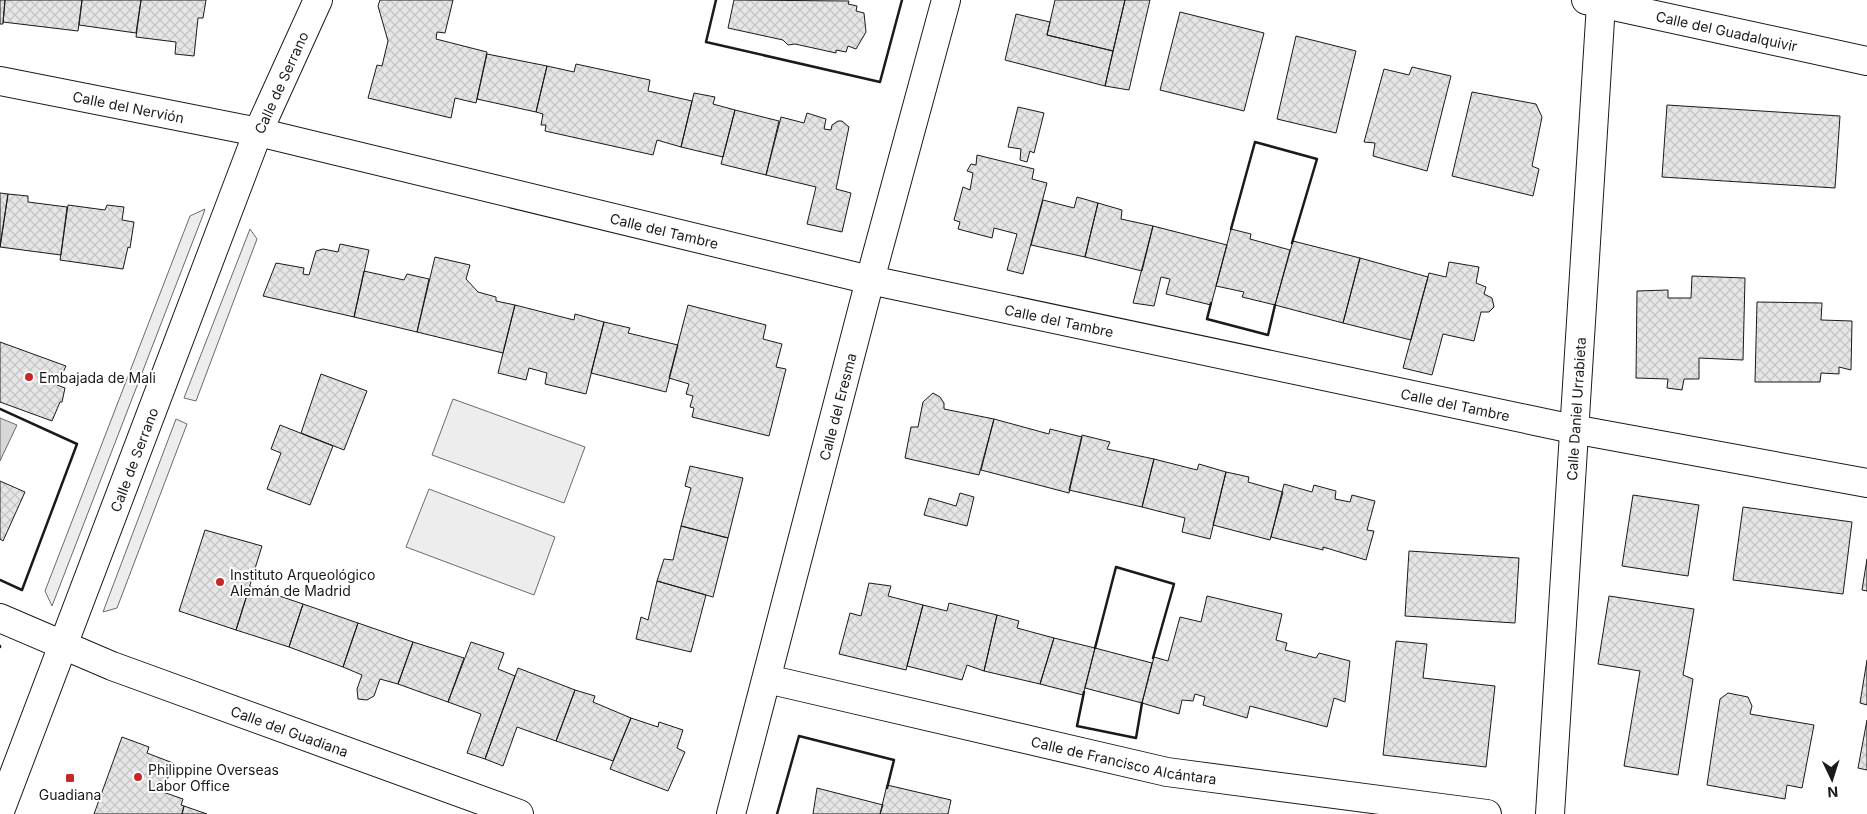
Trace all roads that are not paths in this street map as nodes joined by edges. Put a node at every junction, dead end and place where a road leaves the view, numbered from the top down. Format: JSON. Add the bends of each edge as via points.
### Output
{"nodes":[{"id":1,"x":318,"y":0,"type":"edge"},
{"id":2,"x":946,"y":0,"type":"edge"},
{"id":3,"x":1593,"y":2,"type":"edge"},
{"id":4,"x":1867,"y":61,"type":"edge"},
{"id":5,"x":0,"y":81,"type":"edge"},
{"id":6,"x":258,"y":132,"type":"junction"},
{"id":7,"x":870,"y":280,"type":"junction"},
{"id":8,"x":1573,"y":429,"type":"junction"},
{"id":9,"x":1867,"y":483,"type":"edge"},
{"id":10,"x":0,"y":618,"type":"edge"},
{"id":11,"x":62,"y":644,"type":"junction"},
{"id":12,"x":766,"y":679,"type":"junction"},
{"id":13,"x":0,"y":811,"type":"edge"},
{"id":14,"x":519,"y":814,"type":"edge"},
{"id":15,"x":731,"y":814,"type":"edge"},
{"id":16,"x":1487,"y":814,"type":"edge"},
{"id":17,"x":1550,"y":814,"type":"edge"}],
"edges":[{"from":1,"to":6,"type":"street","name":"Calle de Serrano"},
{"from":2,"to":7,"type":"street","name":"Calle del Eresma"},
{"from":3,"to":4,"type":"street","name":"Calle del Guadalquivir"},
{"from":3,"to":8,"type":"street","name":"Calle Daniel Urrabieta"},
{"from":5,"to":6,"type":"street","name":"Calle del Nervión"},
{"from":6,"to":7,"type":"street","name":"Calle del Tambre"},
{"from":6,"to":11,"type":"street","name":"Calle de Serrano"},
{"from":7,"to":8,"type":"street","name":"Calle del Tambre"},
{"from":7,"to":12,"type":"street","name":"Calle del Eresma"},
{"from":8,"to":9,"type":"street","name":"Calle del Tambre"},
{"from":8,"to":17,"type":"street","name":"Calle Daniel Urrabieta"},
{"from":10,"to":11,"type":"street","name":"Calle del Guadiana"},
{"from":11,"to":13,"type":"street","name":"Calle de Serrano"},
{"from":11,"to":14,"type":"street","name":"Calle del Guadiana","via":[[112,666]]},
{"from":12,"to":15,"type":"street","name":"Calle del Eresma"},
{"from":12,"to":16,"type":"street","name":"Calle de Francisco Alcántara","via":[[1167,772]]}]}
